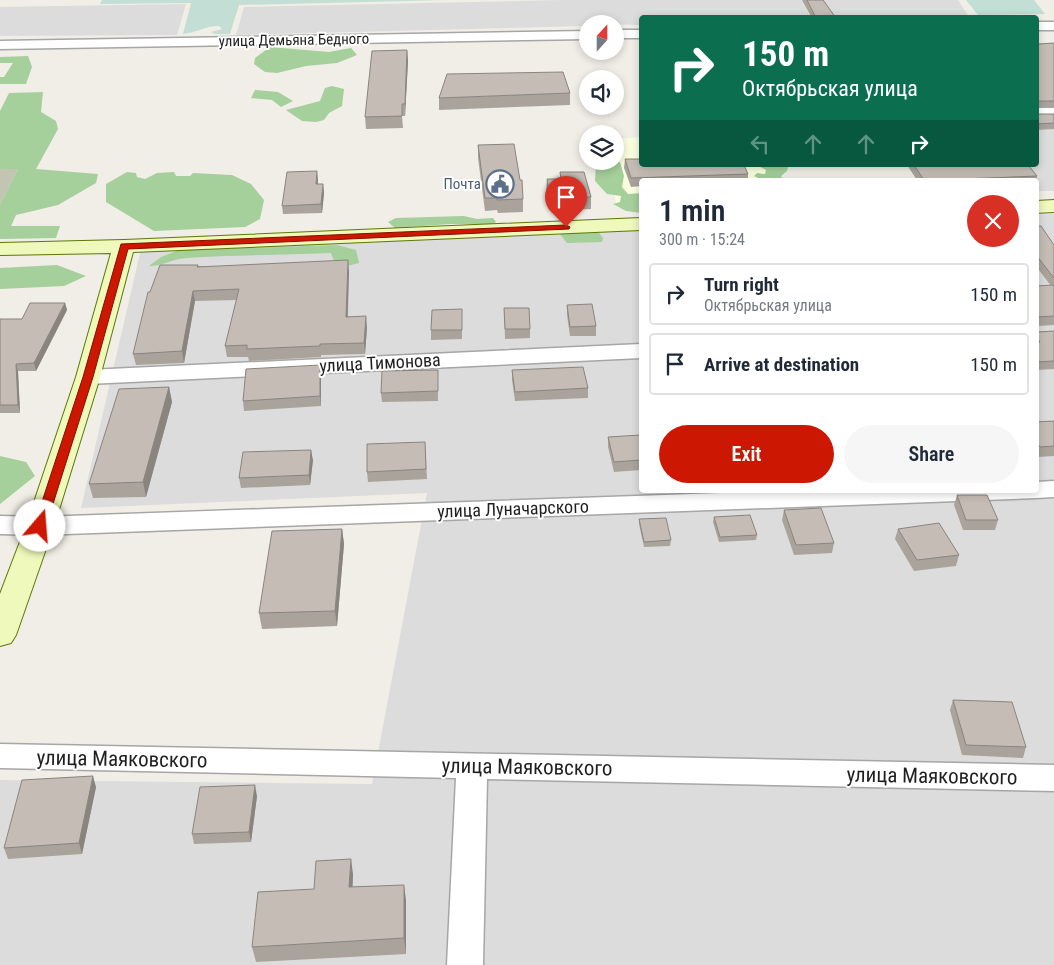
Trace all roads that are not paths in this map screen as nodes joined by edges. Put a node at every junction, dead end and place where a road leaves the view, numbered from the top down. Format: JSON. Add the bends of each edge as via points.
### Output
{"nodes":[{"id":1,"x":1039,"y":26,"type":"edge"},
{"id":2,"x":1054,"y":26,"type":"edge"},
{"id":3,"x":624,"y":34,"type":"edge"},
{"id":4,"x":639,"y":34,"type":"edge"},
{"id":5,"x":579,"y":35,"type":"edge"},
{"id":6,"x":0,"y":45,"type":"edge"},
{"id":7,"x":1039,"y":113,"type":"edge"},
{"id":8,"x":1054,"y":113,"type":"edge"},
{"id":9,"x":1054,"y":206,"type":"edge"},
{"id":10,"x":1039,"y":207,"type":"edge"},
{"id":11,"x":639,"y":224,"type":"edge"},
{"id":12,"x":124,"y":246,"type":"junction"},
{"id":13,"x":0,"y":249,"type":"edge"},
{"id":14,"x":639,"y":351,"type":"edge"},
{"id":15,"x":88,"y":377,"type":"junction"},
{"id":16,"x":1054,"y":489,"type":"edge"},
{"id":17,"x":1039,"y":490,"type":"edge"},
{"id":18,"x":944,"y":493,"type":"edge"},
{"id":19,"x":0,"y":525,"type":"edge"},
{"id":20,"x":40,"y":526,"type":"junction"},
{"id":21,"x":0,"y":636,"type":"edge"},
{"id":22,"x":0,"y":756,"type":"edge"},
{"id":23,"x":472,"y":766,"type":"junction"},
{"id":24,"x":1054,"y":778,"type":"edge"},
{"id":25,"x":465,"y":965,"type":"edge"}],
"edges":[{"from":1,"to":2,"type":"street"},
{"from":3,"to":4,"type":"street"},
{"from":5,"to":6,"type":"street","name":"улица Демьяна Бедного"},
{"from":7,"to":8,"type":"street"},
{"from":9,"to":10,"type":"street"},
{"from":11,"to":12,"type":"street"},
{"from":12,"to":13,"type":"street"},
{"from":12,"to":15,"type":"street"},
{"from":14,"to":15,"type":"street","name":"улица Тимонова"},
{"from":15,"to":20,"type":"street"},
{"from":16,"to":17,"type":"street"},
{"from":18,"to":20,"type":"street","name":"улица Луначарского"},
{"from":19,"to":20,"type":"street","name":"улица Луначарского"},
{"from":20,"to":21,"type":"street"},
{"from":22,"to":23,"type":"street","name":"улица Маяковского"},
{"from":23,"to":24,"type":"street","name":"улица Маяковского"},
{"from":23,"to":25,"type":"street"}]}
